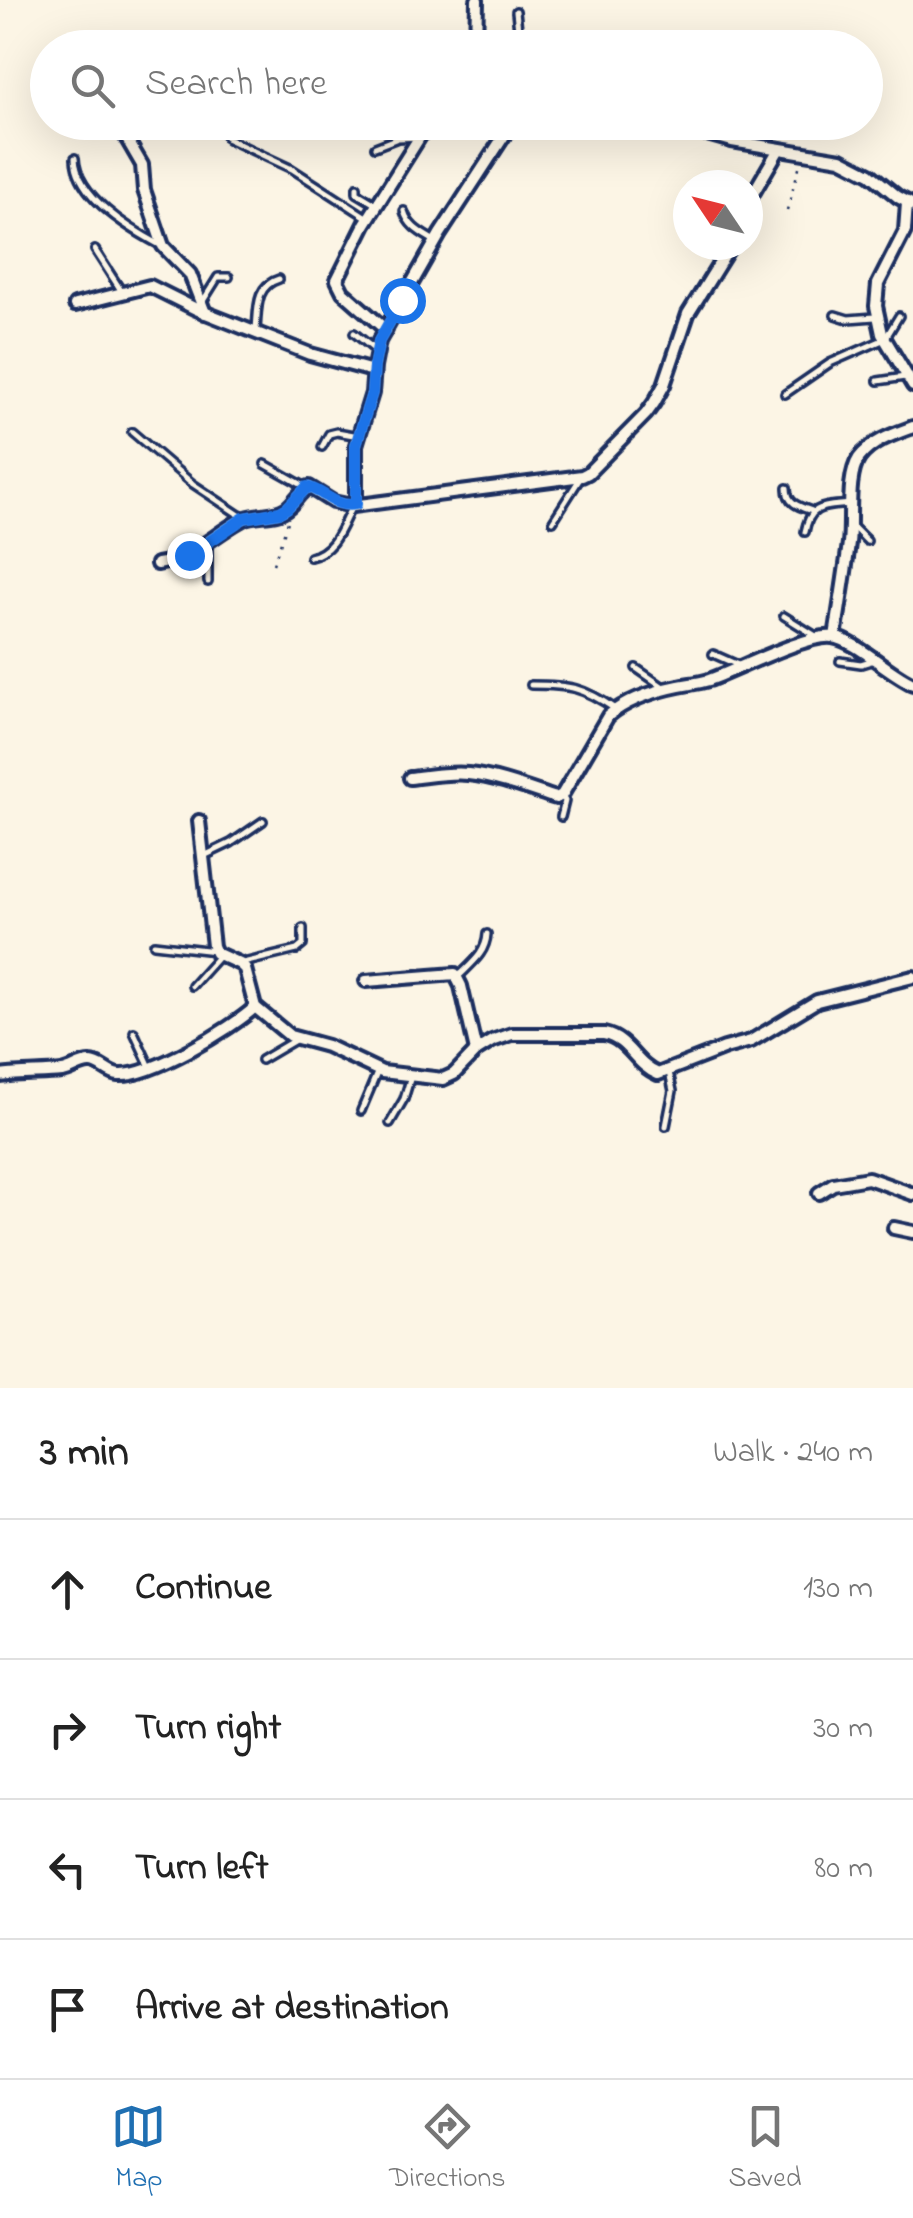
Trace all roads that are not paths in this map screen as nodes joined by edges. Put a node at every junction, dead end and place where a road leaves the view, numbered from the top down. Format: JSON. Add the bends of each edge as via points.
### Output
{"nodes":[{"id":1,"x":477,"y":0,"type":"edge"},
{"id":2,"x":516,"y":10,"type":"dead end"},
{"id":3,"x":476,"y":30,"type":"edge"},
{"id":4,"x":518,"y":30,"type":"edge"},
{"id":5,"x":127,"y":140,"type":"edge"},
{"id":6,"x":230,"y":140,"type":"edge"},
{"id":7,"x":392,"y":140,"type":"edge"},
{"id":8,"x":418,"y":140,"type":"edge"},
{"id":9,"x":501,"y":140,"type":"edge"},
{"id":10,"x":729,"y":140,"type":"edge"},
{"id":11,"x":375,"y":146,"type":"dead end"},
{"id":12,"x":780,"y":149,"type":"junction"},
{"id":13,"x":74,"y":158,"type":"dead end"},
{"id":14,"x":763,"y":177,"type":"edge"},
{"id":15,"x":357,"y":186,"type":"dead end"},
{"id":16,"x":910,"y":204,"type":"edge"},
{"id":17,"x":376,"y":206,"type":"junction"},
{"id":18,"x":404,"y":211,"type":"dead end"},
{"id":19,"x":368,"y":218,"type":"junction"},
{"id":20,"x":436,"y":242,"type":"junction"},
{"id":21,"x":163,"y":246,"type":"junction"},
{"id":22,"x":94,"y":250,"type":"dead end"},
{"id":23,"x":721,"y":260,"type":"edge"},
{"id":24,"x":229,"y":277,"type":"dead end"},
{"id":25,"x":279,"y":279,"type":"dead end"},
{"id":26,"x":122,"y":292,"type":"junction"},
{"id":27,"x":75,"y":305,"type":"dead end"},
{"id":28,"x":204,"y":308,"type":"junction"},
{"id":29,"x":835,"y":315,"type":"dead end"},
{"id":30,"x":878,"y":316,"type":"junction"},
{"id":31,"x":899,"y":316,"type":"dead end"},
{"id":32,"x":386,"y":330,"type":"junction"},
{"id":33,"x":256,"y":333,"type":"junction"},
{"id":34,"x":354,"y":334,"type":"dead end"},
{"id":35,"x":885,"y":338,"type":"junction"},
{"id":36,"x":377,"y":351,"type":"junction"},
{"id":37,"x":373,"y":371,"type":"junction"},
{"id":38,"x":878,"y":381,"type":"dead end"},
{"id":39,"x":910,"y":382,"type":"edge"},
{"id":40,"x":786,"y":394,"type":"dead end"},
{"id":41,"x":913,"y":427,"type":"edge"},
{"id":42,"x":132,"y":432,"type":"dead end"},
{"id":43,"x":359,"y":436,"type":"junction"},
{"id":44,"x":322,"y":448,"type":"dead end"},
{"id":45,"x":266,"y":464,"type":"dead end"},
{"id":46,"x":582,"y":476,"type":"junction"},
{"id":47,"x":307,"y":487,"type":"junction"},
{"id":48,"x":787,"y":488,"type":"dead end"},
{"id":49,"x":851,"y":504,"type":"junction"},
{"id":50,"x":354,"y":505,"type":"junction"},
{"id":51,"x":812,"y":511,"type":"junction"},
{"id":52,"x":244,"y":518,"type":"junction"},
{"id":53,"x":553,"y":521,"type":"dead end"},
{"id":54,"x":850,"y":524,"type":"junction"},
{"id":55,"x":805,"y":532,"type":"dead end"},
{"id":56,"x":867,"y":541,"type":"dead end"},
{"id":57,"x":208,"y":544,"type":"junction"},
{"id":58,"x":310,"y":557,"type":"dead end"},
{"id":59,"x":158,"y":564,"type":"dead end"},
{"id":60,"x":208,"y":582,"type":"dead end"},
{"id":61,"x":784,"y":616,"type":"dead end"},
{"id":62,"x":835,"y":636,"type":"junction"},
{"id":63,"x":819,"y":638,"type":"junction"},
{"id":64,"x":713,"y":654,"type":"dead end"},
{"id":65,"x":874,"y":660,"type":"junction"},
{"id":66,"x":840,"y":661,"type":"dead end"},
{"id":67,"x":741,"y":667,"type":"junction"},
{"id":68,"x":636,"y":668,"type":"dead end"},
{"id":69,"x":913,"y":684,"type":"edge"},
{"id":70,"x":531,"y":685,"type":"dead end"},
{"id":71,"x":668,"y":688,"type":"junction"},
{"id":72,"x":615,"y":709,"type":"junction"},
{"id":73,"x":410,"y":778,"type":"dead end"},
{"id":74,"x":562,"y":795,"type":"junction"},
{"id":75,"x":561,"y":817,"type":"dead end"},
{"id":76,"x":199,"y":820,"type":"dead end"},
{"id":77,"x":262,"y":821,"type":"dead end"},
{"id":78,"x":203,"y":857,"type":"junction"},
{"id":79,"x":303,"y":928,"type":"dead end"},
{"id":80,"x":486,"y":934,"type":"dead end"},
{"id":81,"x":154,"y":944,"type":"dead end"},
{"id":82,"x":217,"y":953,"type":"junction"},
{"id":83,"x":240,"y":964,"type":"junction"},
{"id":84,"x":458,"y":977,"type":"junction"},
{"id":85,"x":913,"y":977,"type":"edge"},
{"id":86,"x":366,"y":981,"type":"dead end"},
{"id":87,"x":192,"y":986,"type":"dead end"},
{"id":88,"x":255,"y":1007,"type":"junction"},
{"id":89,"x":134,"y":1032,"type":"dead end"},
{"id":90,"x":298,"y":1039,"type":"junction"},
{"id":91,"x":476,"y":1051,"type":"junction"},
{"id":92,"x":262,"y":1060,"type":"dead end"},
{"id":93,"x":150,"y":1067,"type":"junction"},
{"id":94,"x":378,"y":1070,"type":"junction"},
{"id":95,"x":669,"y":1072,"type":"junction"},
{"id":96,"x":411,"y":1075,"type":"junction"},
{"id":97,"x":0,"y":1076,"type":"edge"},
{"id":98,"x":360,"y":1112,"type":"dead end"},
{"id":99,"x":390,"y":1123,"type":"dead end"},
{"id":100,"x":666,"y":1126,"type":"dead end"},
{"id":101,"x":818,"y":1193,"type":"dead end"},
{"id":102,"x":913,"y":1194,"type":"edge"},
{"id":103,"x":894,"y":1228,"type":"dead end"},
{"id":104,"x":913,"y":1232,"type":"edge"}],
"edges":[{"from":1,"to":3,"type":"street"},
{"from":2,"to":4,"type":"lane"},
{"from":5,"to":21,"type":"street","via":[[142,165]]},
{"from":6,"to":19,"type":"lane","via":[[292,169]]},
{"from":7,"to":11,"type":"lane"},
{"from":8,"to":17,"type":"street"},
{"from":9,"to":20,"type":"street"},
{"from":10,"to":12,"type":"street"},
{"from":12,"to":14,"type":"street"},
{"from":12,"to":16,"type":"street","via":[[841,159]]},
{"from":13,"to":21,"type":"lane","via":[[88,191]]},
{"from":15,"to":17,"type":"lane"},
{"from":16,"to":30,"type":"street","via":[[905,231],[878,284]]},
{"from":17,"to":19,"type":"street"},
{"from":18,"to":20,"type":"lane","via":[[407,222]]},
{"from":19,"to":32,"type":"street","via":[[338,285]]},
{"from":20,"to":32,"type":"street"},
{"from":21,"to":28,"type":"street","via":[[190,274]]},
{"from":22,"to":26,"type":"lane"},
{"from":23,"to":46,"type":"street","via":[[688,314],[654,403]]},
{"from":24,"to":28,"type":"lane","via":[[213,282]]},
{"from":25,"to":33,"type":"lane","via":[[262,288]]},
{"from":26,"to":27,"type":"street"},
{"from":26,"to":28,"type":"street","via":[[150,286]]},
{"from":28,"to":33,"type":"street"},
{"from":29,"to":30,"type":"lane"},
{"from":30,"to":35,"type":"street"},
{"from":31,"to":35,"type":"lane"},
{"from":32,"to":36,"type":"street"},
{"from":33,"to":37,"type":"street"},
{"from":34,"to":36,"type":"lane"},
{"from":35,"to":39,"type":"street"},
{"from":35,"to":40,"type":"lane"},
{"from":36,"to":37,"type":"street"},
{"from":37,"to":43,"type":"street"},
{"from":38,"to":39,"type":"lane"},
{"from":41,"to":49,"type":"street","via":[[884,438],[858,460]]},
{"from":42,"to":52,"type":"lane"},
{"from":43,"to":44,"type":"lane","via":[[329,434]]},
{"from":43,"to":50,"type":"street"},
{"from":45,"to":47,"type":"lane"},
{"from":46,"to":50,"type":"street"},
{"from":46,"to":53,"type":"lane"},
{"from":47,"to":50,"type":"street"},
{"from":47,"to":52,"type":"street","via":[[280,512]]},
{"from":48,"to":51,"type":"lane","via":[[792,502]]},
{"from":49,"to":51,"type":"lane"},
{"from":49,"to":54,"type":"street"},
{"from":50,"to":58,"type":"lane","via":[[330,548]]},
{"from":51,"to":55,"type":"lane"},
{"from":52,"to":57,"type":"street"},
{"from":54,"to":56,"type":"lane"},
{"from":54,"to":62,"type":"street"},
{"from":57,"to":59,"type":"street"},
{"from":57,"to":60,"type":"lane"},
{"from":61,"to":63,"type":"lane"},
{"from":62,"to":63,"type":"street"},
{"from":62,"to":65,"type":"street"},
{"from":63,"to":67,"type":"street"},
{"from":64,"to":67,"type":"lane"},
{"from":65,"to":66,"type":"lane"},
{"from":65,"to":69,"type":"street"},
{"from":67,"to":71,"type":"street"},
{"from":68,"to":71,"type":"lane"},
{"from":70,"to":72,"type":"lane","via":[[579,689]]},
{"from":71,"to":72,"type":"street"},
{"from":72,"to":74,"type":"street"},
{"from":73,"to":74,"type":"street","via":[[467,774]]},
{"from":74,"to":75,"type":"lane"},
{"from":76,"to":78,"type":"street"},
{"from":77,"to":78,"type":"lane"},
{"from":78,"to":82,"type":"street"},
{"from":79,"to":83,"type":"lane","via":[[298,950]]},
{"from":80,"to":84,"type":"lane","via":[[481,953]]},
{"from":81,"to":82,"type":"lane"},
{"from":82,"to":83,"type":"street"},
{"from":82,"to":87,"type":"lane"},
{"from":83,"to":88,"type":"street"},
{"from":84,"to":86,"type":"street"},
{"from":84,"to":91,"type":"street"},
{"from":85,"to":95,"type":"street","via":[[817,1001],[751,1042]]},
{"from":88,"to":90,"type":"street"},
{"from":88,"to":93,"type":"street","via":[[218,1034]]},
{"from":89,"to":93,"type":"lane"},
{"from":90,"to":92,"type":"lane"},
{"from":90,"to":94,"type":"street"},
{"from":91,"to":95,"type":"street","via":[[512,1034],[604,1034],[625,1043],[648,1070]]},
{"from":91,"to":96,"type":"street","via":[[448,1078]]},
{"from":93,"to":97,"type":"street","via":[[123,1076],[86,1063],[68,1071]]},
{"from":94,"to":96,"type":"street"},
{"from":94,"to":98,"type":"lane"},
{"from":95,"to":100,"type":"lane","via":[[674,1091]]},
{"from":96,"to":99,"type":"lane"},
{"from":101,"to":102,"type":"street","via":[[868,1178]]},
{"from":103,"to":104,"type":"street"}]}
